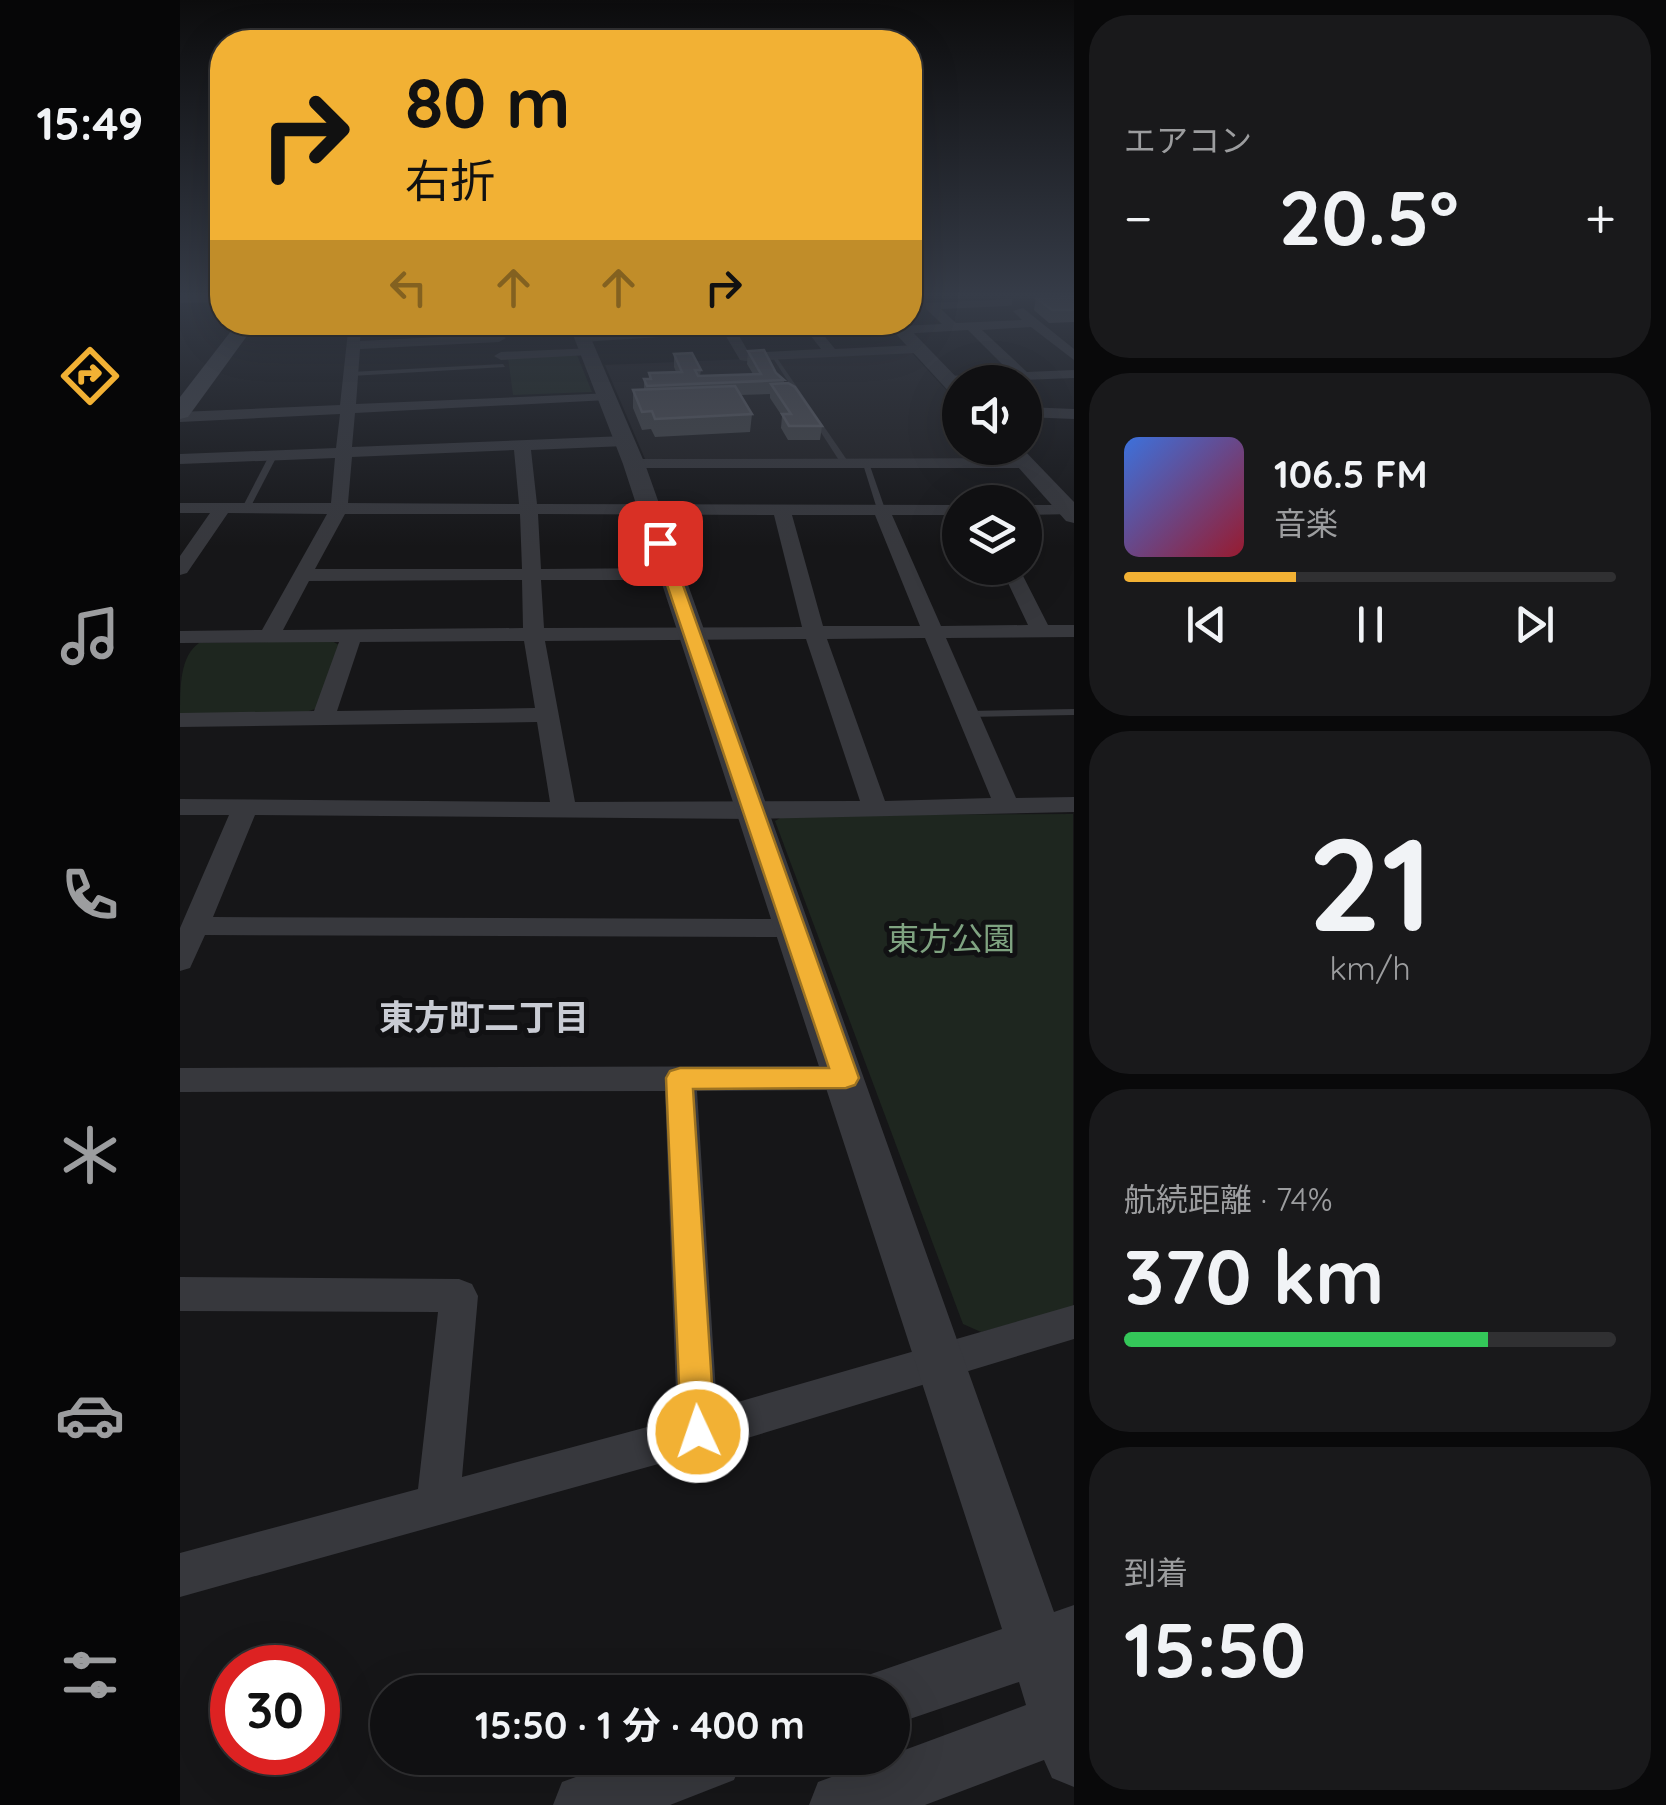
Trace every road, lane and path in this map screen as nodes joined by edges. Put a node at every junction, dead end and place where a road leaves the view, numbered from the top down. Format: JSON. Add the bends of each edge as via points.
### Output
{"nodes":[{"id":1,"x":206,"y":378,"type":"edge"},
{"id":2,"x":351,"y":378,"type":"edge"},
{"id":3,"x":505,"y":378,"type":"edge"},
{"id":4,"x":600,"y":378,"type":"edge"},
{"id":5,"x":788,"y":378,"type":"edge"},
{"id":6,"x":608,"y":396,"type":"junction"},
{"id":7,"x":508,"y":400,"type":"junction"},
{"id":8,"x":348,"y":408,"type":"junction"},
{"id":9,"x":1042,"y":413,"type":"edge"},
{"id":10,"x":180,"y":414,"type":"edge"},
{"id":11,"x":1074,"y":414,"type":"edge"},
{"id":12,"x":522,"y":445,"type":"junction"},
{"id":13,"x":629,"y":452,"type":"junction"},
{"id":14,"x":345,"y":454,"type":"junction"},
{"id":15,"x":273,"y":456,"type":"junction"},
{"id":16,"x":180,"y":459,"type":"edge"},
{"id":17,"x":942,"y":459,"type":"edge"},
{"id":18,"x":845,"y":463,"type":"junction"},
{"id":19,"x":866,"y":463,"type":"junction"},
{"id":20,"x":1027,"y":465,"type":"edge"},
{"id":21,"x":180,"y":508,"type":"edge"},
{"id":22,"x":223,"y":508,"type":"junction"},
{"id":23,"x":246,"y":508,"type":"junction"},
{"id":24,"x":339,"y":508,"type":"junction"},
{"id":25,"x":529,"y":510,"type":"junction"},
{"id":26,"x":882,"y":510,"type":"junction"},
{"id":27,"x":942,"y":510,"type":"edge"},
{"id":28,"x":782,"y":511,"type":"junction"},
{"id":29,"x":1042,"y":511,"type":"edge"},
{"id":30,"x":650,"y":512,"type":"junction"},
{"id":31,"x":1071,"y":513,"type":"edge"},
{"id":32,"x":180,"y":569,"type":"edge"},
{"id":33,"x":671,"y":574,"type":"junction"},
{"id":34,"x":302,"y":576,"type":"junction"},
{"id":35,"x":532,"y":576,"type":"junction"},
{"id":36,"x":1018,"y":585,"type":"edge"},
{"id":37,"x":1074,"y":630,"type":"edge"},
{"id":38,"x":1041,"y":631,"type":"junction"},
{"id":39,"x":936,"y":632,"type":"junction"},
{"id":40,"x":814,"y":633,"type":"junction"},
{"id":41,"x":692,"y":634,"type":"junction"},
{"id":42,"x":534,"y":636,"type":"junction"},
{"id":43,"x":351,"y":638,"type":"junction"},
{"id":44,"x":268,"y":639,"type":"junction"},
{"id":45,"x":182,"y":640,"type":"edge"},
{"id":46,"x":1074,"y":712,"type":"edge"},
{"id":47,"x":970,"y":714,"type":"junction"},
{"id":48,"x":548,"y":715,"type":"junction"},
{"id":49,"x":322,"y":718,"type":"junction"},
{"id":50,"x":180,"y":720,"type":"edge"},
{"id":51,"x":1006,"y":804,"type":"junction"},
{"id":52,"x":1074,"y":804,"type":"edge"},
{"id":53,"x":180,"y":807,"type":"edge"},
{"id":54,"x":875,"y":807,"type":"junction"},
{"id":55,"x":245,"y":808,"type":"junction"},
{"id":56,"x":564,"y":810,"type":"junction"},
{"id":57,"x":754,"y":810,"type":"junction"},
{"id":58,"x":195,"y":926,"type":"junction"},
{"id":59,"x":794,"y":928,"type":"junction"},
{"id":60,"x":180,"y":961,"type":"edge"},
{"id":61,"x":680,"y":1078,"type":"junction"},
{"id":62,"x":846,"y":1078,"type":"junction"},
{"id":63,"x":180,"y":1080,"type":"edge"},
{"id":64,"x":180,"y":1294,"type":"edge"},
{"id":65,"x":1074,"y":1322,"type":"edge"},
{"id":66,"x":941,"y":1360,"type":"junction"},
{"id":67,"x":698,"y":1432,"type":"junction"},
{"id":68,"x":438,"y":1504,"type":"junction"},
{"id":69,"x":180,"y":1575,"type":"edge"},
{"id":70,"x":1055,"y":1640,"type":"edge"},
{"id":71,"x":910,"y":1689,"type":"edge"},
{"id":72,"x":1070,"y":1732,"type":"edge"},
{"id":73,"x":666,"y":1775,"type":"edge"},
{"id":74,"x":585,"y":1805,"type":"edge"},
{"id":75,"x":841,"y":1805,"type":"edge"}],
"edges":[{"from":1,"to":10,"type":"main road"},
{"from":2,"to":8,"type":"street"},
{"from":3,"to":7,"type":"street"},
{"from":4,"to":6,"type":"street"},
{"from":5,"to":18,"type":"lane"},
{"from":6,"to":7,"type":"street"},
{"from":6,"to":13,"type":"street"},
{"from":7,"to":8,"type":"street"},
{"from":8,"to":10,"type":"street"},
{"from":8,"to":14,"type":"street"},
{"from":9,"to":11,"type":"street"},
{"from":12,"to":13,"type":"street"},
{"from":12,"to":14,"type":"street"},
{"from":12,"to":25,"type":"street"},
{"from":13,"to":18,"type":"street"},
{"from":13,"to":30,"type":"street"},
{"from":14,"to":15,"type":"street"},
{"from":14,"to":24,"type":"street"},
{"from":15,"to":16,"type":"street"},
{"from":15,"to":23,"type":"lane"},
{"from":17,"to":19,"type":"street"},
{"from":18,"to":19,"type":"street"},
{"from":19,"to":26,"type":"lane"},
{"from":20,"to":31,"type":"street"},
{"from":21,"to":22,"type":"street"},
{"from":22,"to":23,"type":"street"},
{"from":22,"to":32,"type":"street"},
{"from":23,"to":24,"type":"street"},
{"from":24,"to":25,"type":"street"},
{"from":24,"to":34,"type":"street"},
{"from":25,"to":30,"type":"street"},
{"from":25,"to":35,"type":"street"},
{"from":26,"to":27,"type":"street"},
{"from":26,"to":28,"type":"street"},
{"from":26,"to":39,"type":"street"},
{"from":28,"to":30,"type":"street"},
{"from":28,"to":40,"type":"street"},
{"from":29,"to":31,"type":"street"},
{"from":30,"to":33,"type":"street"},
{"from":33,"to":35,"type":"street"},
{"from":33,"to":41,"type":"street"},
{"from":34,"to":35,"type":"street"},
{"from":34,"to":44,"type":"street"},
{"from":35,"to":42,"type":"street"},
{"from":36,"to":38,"type":"street"},
{"from":37,"to":38,"type":"street"},
{"from":38,"to":39,"type":"street"},
{"from":39,"to":40,"type":"street"},
{"from":39,"to":47,"type":"street"},
{"from":40,"to":41,"type":"street"},
{"from":40,"to":54,"type":"street"},
{"from":41,"to":42,"type":"street"},
{"from":41,"to":57,"type":"street"},
{"from":42,"to":43,"type":"street"},
{"from":42,"to":48,"type":"street"},
{"from":43,"to":44,"type":"street"},
{"from":43,"to":49,"type":"street"},
{"from":44,"to":45,"type":"street"},
{"from":46,"to":47,"type":"lane"},
{"from":47,"to":51,"type":"street"},
{"from":48,"to":49,"type":"street"},
{"from":48,"to":56,"type":"street"},
{"from":49,"to":50,"type":"street"},
{"from":51,"to":52,"type":"street"},
{"from":51,"to":54,"type":"street"},
{"from":53,"to":55,"type":"street"},
{"from":54,"to":57,"type":"street"},
{"from":55,"to":56,"type":"street"},
{"from":55,"to":58,"type":"street"},
{"from":56,"to":57,"type":"street"},
{"from":57,"to":59,"type":"street"},
{"from":58,"to":59,"type":"street"},
{"from":58,"to":60,"type":"street"},
{"from":59,"to":62,"type":"street"},
{"from":61,"to":62,"type":"street"},
{"from":61,"to":63,"type":"street"},
{"from":61,"to":67,"type":"street"},
{"from":62,"to":66,"type":"street"},
{"from":64,"to":68,"type":"street","via":[[459,1296]]},
{"from":65,"to":66,"type":"street"},
{"from":66,"to":67,"type":"street"},
{"from":66,"to":70,"type":"street"},
{"from":67,"to":68,"type":"street"},
{"from":68,"to":69,"type":"street"},
{"from":70,"to":71,"type":"street"},
{"from":70,"to":72,"type":"street"},
{"from":72,"to":75,"type":"street"},
{"from":73,"to":74,"type":"street"}]}
